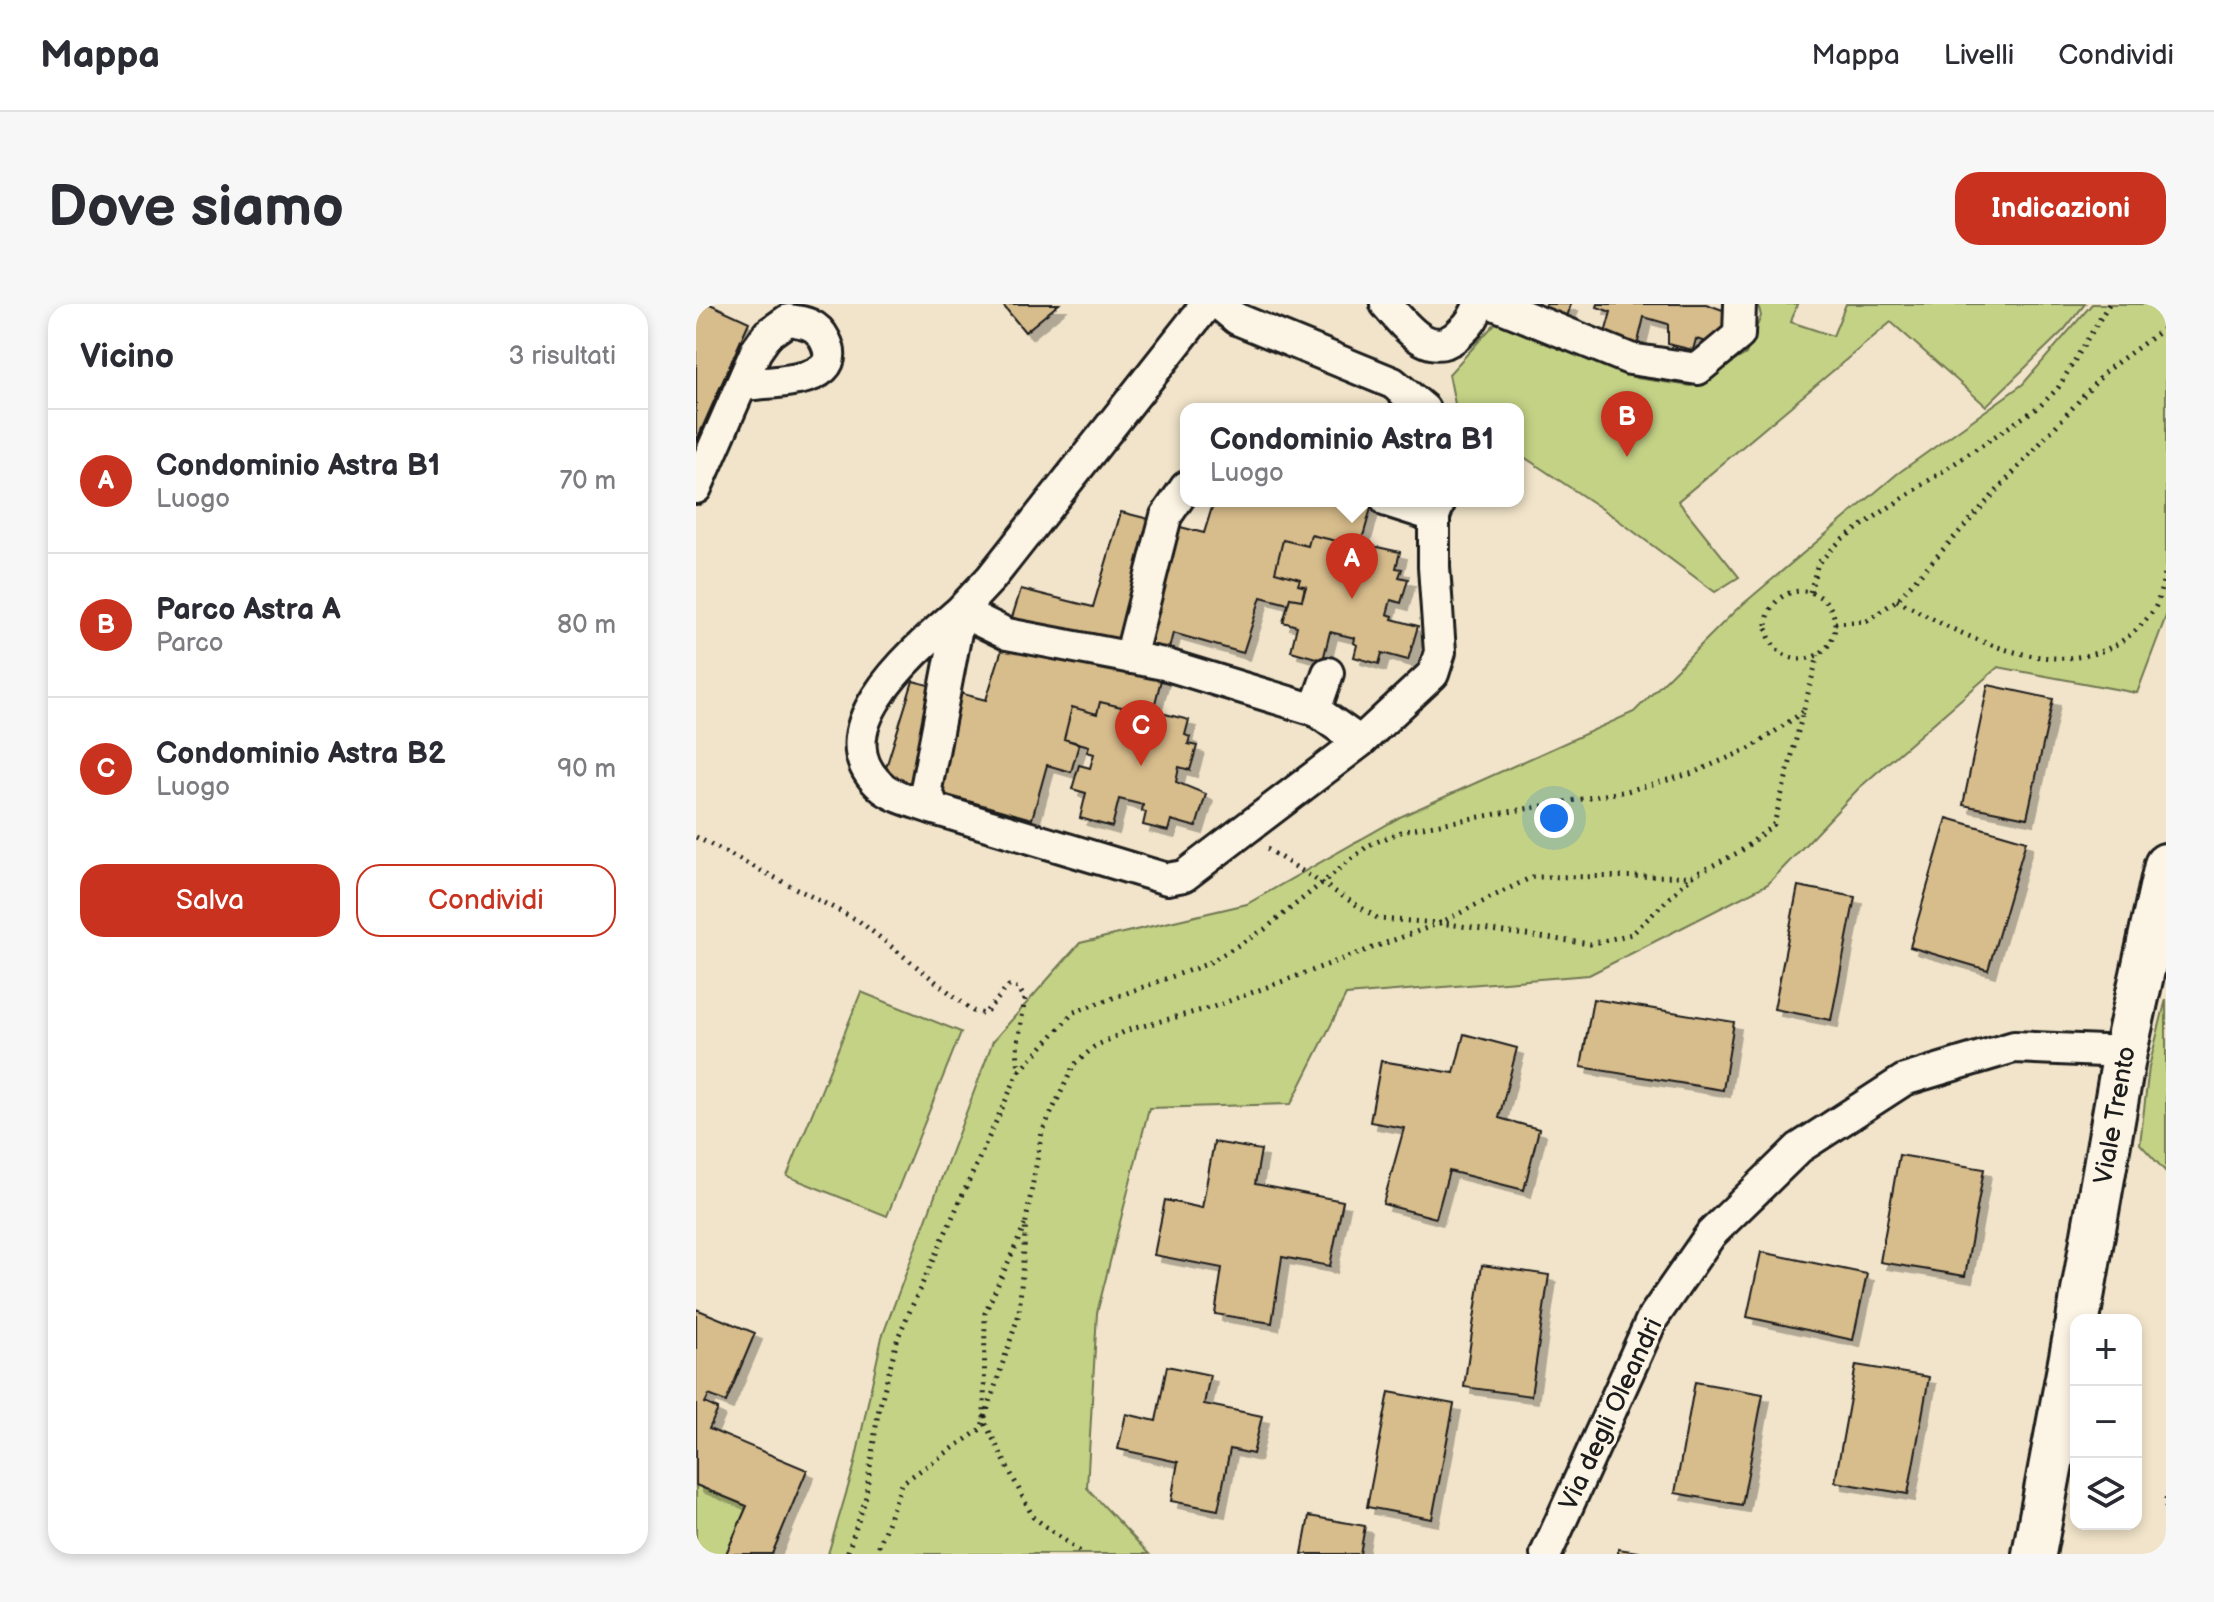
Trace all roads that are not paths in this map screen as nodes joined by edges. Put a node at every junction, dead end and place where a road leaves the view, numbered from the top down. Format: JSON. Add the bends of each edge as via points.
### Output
{"nodes":[{"id":1,"x":1207,"y":304,"type":"edge"},
{"id":2,"x":1219,"y":304,"type":"edge"},
{"id":3,"x":1386,"y":304,"type":"edge"},
{"id":4,"x":1479,"y":304,"type":"edge"},
{"id":5,"x":1494,"y":304,"type":"edge"},
{"id":6,"x":1740,"y":304,"type":"edge"},
{"id":7,"x":1532,"y":311,"type":"edge"},
{"id":8,"x":742,"y":386,"type":"dead end"},
{"id":9,"x":1417,"y":403,"type":"edge"},
{"id":10,"x":696,"y":488,"type":"edge"},
{"id":11,"x":1180,"y":496,"type":"edge"},
{"id":12,"x":1437,"y":509,"type":"edge"},
{"id":13,"x":960,"y":611,"type":"junction"},
{"id":14,"x":1130,"y":658,"type":"junction"},
{"id":15,"x":1328,"y":673,"type":"dead end"},
{"id":16,"x":1315,"y":710,"type":"junction"},
{"id":17,"x":1360,"y":742,"type":"junction"},
{"id":18,"x":934,"y":809,"type":"junction"},
{"id":19,"x":2166,"y":865,"type":"edge"},
{"id":20,"x":2125,"y":1052,"type":"junction"},
{"id":21,"x":2079,"y":1314,"type":"edge"},
{"id":22,"x":2070,"y":1362,"type":"edge"},
{"id":23,"x":1546,"y":1554,"type":"edge"},
{"id":24,"x":2034,"y":1554,"type":"edge"}],
"edges":[{"from":1,"to":13,"type":"street"},
{"from":2,"to":9,"type":"street","via":[[1237,319],[1393,383]]},
{"from":3,"to":4,"type":"street","via":[[1423,342],[1437,346],[1453,341]]},
{"from":5,"to":7,"type":"street"},
{"from":6,"to":7,"type":"street","via":[[1739,335],[1698,369],[1630,359]]},
{"from":8,"to":10,"type":"street"},
{"from":11,"to":14,"type":"street","via":[[1166,516]]},
{"from":12,"to":17,"type":"street","via":[[1434,567],[1440,652],[1433,674]]},
{"from":13,"to":14,"type":"street","via":[[1007,634]]},
{"from":13,"to":18,"type":"street","via":[[926,789]]},
{"from":13,"to":18,"type":"street","via":[[897,666],[867,715],[862,746],[866,772],[886,790]]},
{"from":14,"to":16,"type":"street"},
{"from":15,"to":16,"type":"street"},
{"from":16,"to":17,"type":"street"},
{"from":17,"to":18,"type":"street","via":[[1184,876],[1167,879]]},
{"from":19,"to":20,"type":"street","name":"Viale Trento"},
{"from":20,"to":21,"type":"street","name":"Viale Trento"},
{"from":20,"to":23,"type":"street","name":"Via degli Oleandri","via":[[2014,1047],[1945,1067],[1904,1080],[1799,1148],[1711,1234],[1652,1319]]},
{"from":22,"to":24,"type":"street"}]}
